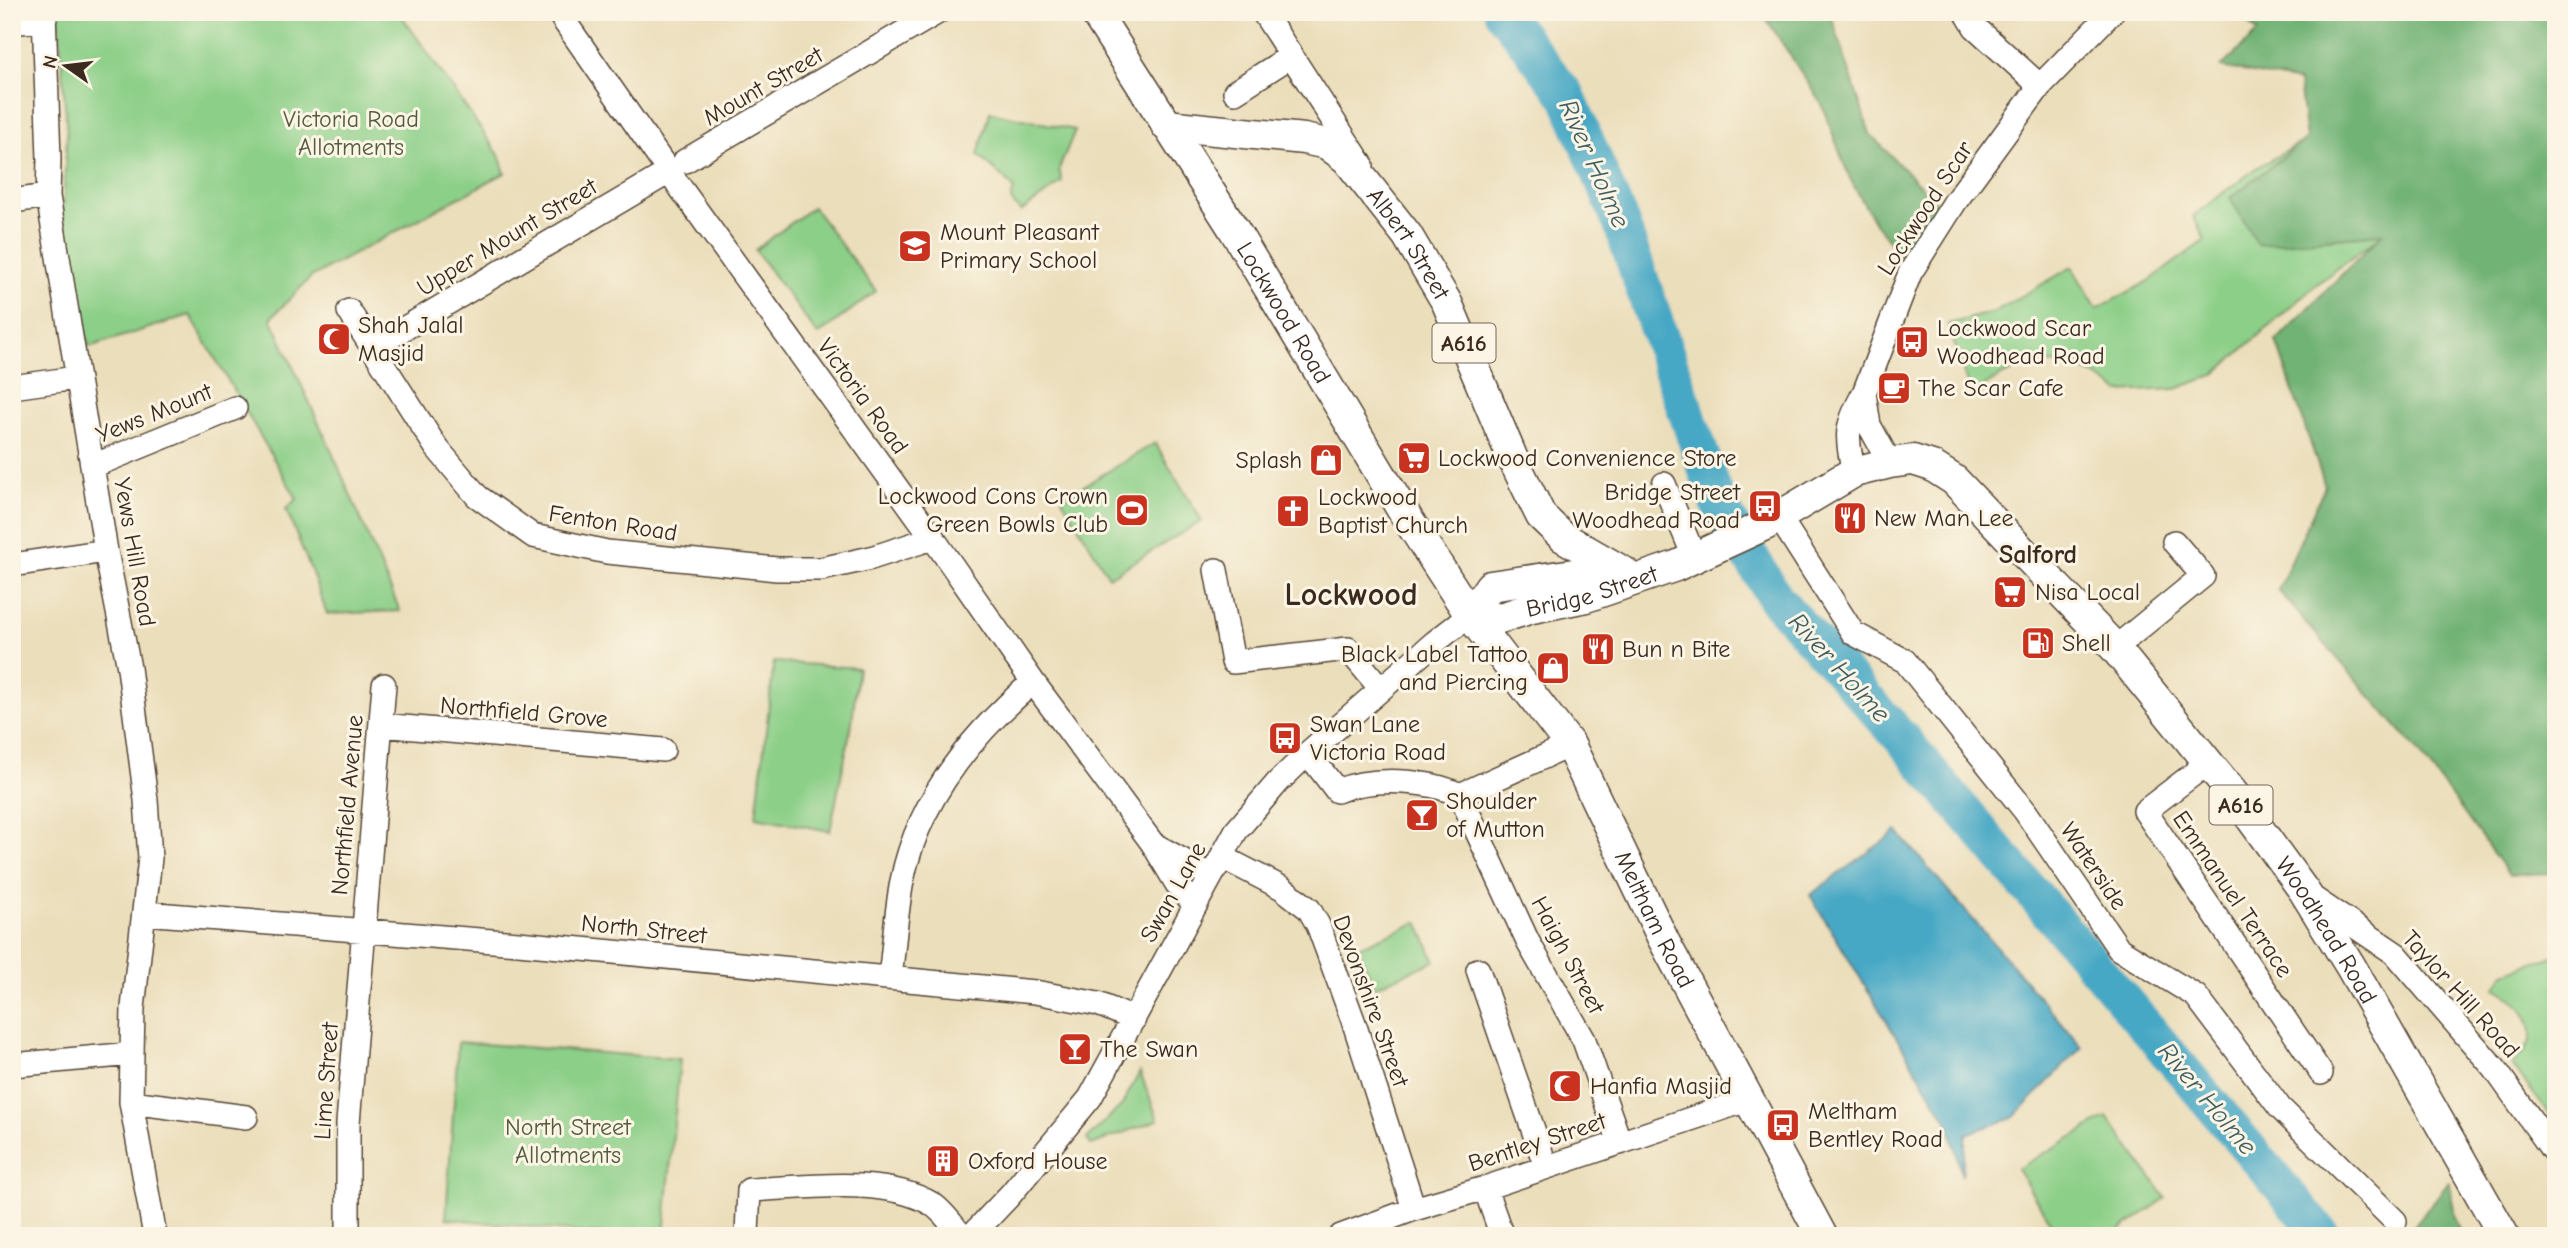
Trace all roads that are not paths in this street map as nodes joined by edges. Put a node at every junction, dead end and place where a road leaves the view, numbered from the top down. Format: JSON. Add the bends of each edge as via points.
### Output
{"nodes":[{"id":1,"x":558,"y":12,"type":"edge"},
{"id":2,"x":938,"y":12,"type":"edge"},
{"id":3,"x":1095,"y":12,"type":"edge"},
{"id":4,"x":1263,"y":12,"type":"edge"},
{"id":5,"x":1966,"y":12,"type":"edge"},
{"id":6,"x":2112,"y":12,"type":"edge"},
{"id":7,"x":45,"y":16,"type":"edge"},
{"id":8,"x":12,"y":23,"type":"edge"},
{"id":9,"x":1291,"y":56,"type":"junction"},
{"id":10,"x":2039,"y":86,"type":"junction"},
{"id":11,"x":1236,"y":92,"type":"dead end"},
{"id":12,"x":1166,"y":125,"type":"junction"},
{"id":13,"x":677,"y":167,"type":"junction"},
{"id":14,"x":1366,"y":181,"type":"junction"},
{"id":15,"x":48,"y":196,"type":"junction"},
{"id":16,"x":12,"y":201,"type":"edge"},
{"id":17,"x":349,"y":311,"type":"dead end"},
{"id":18,"x":373,"y":347,"type":"junction"},
{"id":19,"x":76,"y":378,"type":"junction"},
{"id":20,"x":12,"y":387,"type":"edge"},
{"id":21,"x":1864,"y":393,"type":"junction"},
{"id":22,"x":236,"y":408,"type":"dead end"},
{"id":23,"x":1890,"y":463,"type":"junction"},
{"id":24,"x":93,"y":466,"type":"junction"},
{"id":25,"x":1854,"y":472,"type":"junction"},
{"id":26,"x":1664,"y":484,"type":"dead end"},
{"id":27,"x":1772,"y":521,"type":"junction"},
{"id":28,"x":933,"y":538,"type":"junction"},
{"id":29,"x":2174,"y":542,"type":"dead end"},
{"id":30,"x":106,"y":551,"type":"junction"},
{"id":31,"x":1700,"y":557,"type":"junction"},
{"id":32,"x":12,"y":565,"type":"edge"},
{"id":33,"x":1216,"y":570,"type":"dead end"},
{"id":34,"x":1633,"y":574,"type":"junction"},
{"id":35,"x":1469,"y":615,"type":"junction"},
{"id":36,"x":2115,"y":648,"type":"junction"},
{"id":37,"x":1033,"y":682,"type":"junction"},
{"id":38,"x":384,"y":685,"type":"dead end"},
{"id":39,"x":1381,"y":689,"type":"junction"},
{"id":40,"x":381,"y":726,"type":"junction"},
{"id":41,"x":1570,"y":746,"type":"junction"},
{"id":42,"x":663,"y":750,"type":"dead end"},
{"id":43,"x":1308,"y":753,"type":"junction"},
{"id":44,"x":2209,"y":762,"type":"junction"},
{"id":45,"x":1460,"y":795,"type":"junction"},
{"id":46,"x":1153,"y":844,"type":"junction"},
{"id":47,"x":1217,"y":867,"type":"junction"},
{"id":48,"x":2304,"y":891,"type":"junction"},
{"id":49,"x":1195,"y":905,"type":"junction"},
{"id":50,"x":144,"y":913,"type":"junction"},
{"id":51,"x":362,"y":930,"type":"junction"},
{"id":52,"x":1478,"y":970,"type":"dead end"},
{"id":53,"x":890,"y":978,"type":"junction"},
{"id":54,"x":1134,"y":1019,"type":"junction"},
{"id":55,"x":132,"y":1054,"type":"junction"},
{"id":56,"x":12,"y":1065,"type":"edge"},
{"id":57,"x":2321,"y":1073,"type":"dead end"},
{"id":58,"x":1750,"y":1099,"type":"junction"},
{"id":59,"x":131,"y":1102,"type":"junction"},
{"id":60,"x":246,"y":1117,"type":"dead end"},
{"id":61,"x":1620,"y":1143,"type":"junction"},
{"id":62,"x":2556,"y":1155,"type":"edge"},
{"id":63,"x":1546,"y":1167,"type":"junction"},
{"id":64,"x":1485,"y":1188,"type":"junction"},
{"id":65,"x":1414,"y":1209,"type":"junction"},
{"id":66,"x":2395,"y":1221,"type":"dead end"},
{"id":67,"x":747,"y":1233,"type":"dead end"},
{"id":68,"x":155,"y":1236,"type":"edge"},
{"id":69,"x":348,"y":1236,"type":"edge"},
{"id":70,"x":962,"y":1236,"type":"edge"},
{"id":71,"x":971,"y":1236,"type":"edge"},
{"id":72,"x":1341,"y":1236,"type":"edge"},
{"id":73,"x":1502,"y":1236,"type":"edge"},
{"id":74,"x":1822,"y":1236,"type":"edge"},
{"id":75,"x":2504,"y":1236,"type":"edge"}],
"edges":[{"from":1,"to":13,"type":"street","name":"Victoria Road"},
{"from":2,"to":13,"type":"street","name":"Mount Street"},
{"from":3,"to":12,"type":"main road","name":"Lockwood Road"},
{"from":4,"to":9,"type":"street","name":"Albert Street"},
{"from":5,"to":10,"type":"street","via":[[1975,27]]},
{"from":6,"to":10,"type":"street","name":"Lockwood Scar"},
{"from":7,"to":8,"type":"street"},
{"from":7,"to":15,"type":"street","name":"Yews Hill Road"},
{"from":9,"to":11,"type":"street"},
{"from":9,"to":14,"type":"street","name":"Albert Street","via":[[1364,169]]},
{"from":10,"to":21,"type":"street","name":"Lockwood Scar","via":[[1910,273]]},
{"from":12,"to":14,"type":"main road","number":"A616","via":[[1327,144]]},
{"from":12,"to":35,"type":"main road","name":"Lockwood Road"},
{"from":13,"to":18,"type":"street","name":"Upper Mount Street"},
{"from":13,"to":28,"type":"street","name":"Victoria Road"},
{"from":14,"to":34,"type":"main road","name":"Albert Street","number":"A616","via":[[1407,234],[1447,303],[1541,516],[1563,537]]},
{"from":15,"to":16,"type":"street"},
{"from":15,"to":19,"type":"street","name":"Yews Hill Road"},
{"from":17,"to":18,"type":"street","name":"Fenton Road"},
{"from":18,"to":28,"type":"street","name":"Fenton Road","via":[[436,447],[477,496],[533,536],[607,552],[777,569],[821,569]]},
{"from":19,"to":20,"type":"street"},
{"from":19,"to":24,"type":"street","name":"Yews Hill Road"},
{"from":21,"to":23,"type":"street","via":[[1869,425]]},
{"from":21,"to":25,"type":"street","name":"Lockwood Scar","via":[[1851,415],[1847,443]]},
{"from":22,"to":24,"type":"street","name":"Yews Mount"},
{"from":23,"to":25,"type":"main road","number":"A616"},
{"from":23,"to":36,"type":"main road","name":"Woodhead Road","number":"A616","via":[[1913,460],[1954,480]]},
{"from":24,"to":30,"type":"street","name":"Yews Hill Road"},
{"from":25,"to":27,"type":"main road","number":"A616"},
{"from":26,"to":31,"type":"street"},
{"from":27,"to":31,"type":"main road","number":"A616"},
{"from":27,"to":66,"type":"street","name":"Waterside","via":[[1853,633],[1905,661],[2025,811],[2119,949],[2196,996],[2280,1108]]},
{"from":28,"to":37,"type":"street","name":"Victoria Road"},
{"from":29,"to":36,"type":"street","via":[[2203,576]]},
{"from":30,"to":32,"type":"street"},
{"from":30,"to":50,"type":"street","name":"Yews Hill Road","via":[[129,668],[146,800],[150,858]]},
{"from":31,"to":34,"type":"main road","number":"A616"},
{"from":33,"to":39,"type":"street","via":[[1233,662],[1348,649]]},
{"from":34,"to":35,"type":"main road","name":"Bridge Street","number":"A616","via":[[1586,597],[1497,619]]},
{"from":35,"to":39,"type":"street","name":"Swan Lane"},
{"from":35,"to":41,"type":"main road","name":"Meltham Road"},
{"from":36,"to":44,"type":"main road","name":"Woodhead Road","number":"A616"},
{"from":37,"to":46,"type":"street","name":"Victoria Road"},
{"from":37,"to":53,"type":"street","via":[[965,748],[928,807],[902,881]]},
{"from":38,"to":40,"type":"street","name":"Northfield Avenue"},
{"from":39,"to":43,"type":"street","name":"Swan Lane"},
{"from":40,"to":42,"type":"street","name":"Northfield Grove"},
{"from":40,"to":51,"type":"street","name":"Northfield Avenue"},
{"from":41,"to":45,"type":"street"},
{"from":41,"to":58,"type":"main road","name":"Meltham Road","via":[[1664,941]]},
{"from":43,"to":45,"type":"street","via":[[1337,791],[1381,782],[1442,786]]},
{"from":43,"to":47,"type":"street","name":"Swan Lane","via":[[1236,831]]},
{"from":44,"to":48,"type":"main road","name":"Woodhead Road","number":"A616"},
{"from":44,"to":57,"type":"street","name":"Emmanuel Terrace","via":[[2145,811]]},
{"from":45,"to":61,"type":"street","name":"Haigh Street","via":[[1528,942],[1584,1041]]},
{"from":46,"to":47,"type":"street","name":"Victoria Road"},
{"from":46,"to":49,"type":"street","name":"Victoria Road"},
{"from":47,"to":49,"type":"street","name":"Swan Lane"},
{"from":47,"to":65,"type":"street","name":"Devonshire Street","via":[[1282,888],[1309,909],[1354,1023]]},
{"from":48,"to":62,"type":"street","name":"Taylor Hill Road","via":[[2396,954],[2495,1069]]},
{"from":48,"to":75,"type":"main road","name":"Woodhead Road","number":"A616"},
{"from":49,"to":54,"type":"street","name":"Swan Lane"},
{"from":50,"to":51,"type":"street","name":"North Street"},
{"from":50,"to":55,"type":"street","name":"Yews Hill Road","via":[[132,1007]]},
{"from":51,"to":53,"type":"street","name":"North Street"},
{"from":51,"to":69,"type":"street","name":"Lime Street","via":[[348,1123]]},
{"from":52,"to":63,"type":"street"},
{"from":53,"to":54,"type":"street","name":"North Street","via":[[1068,997]]},
{"from":54,"to":71,"type":"street","name":"Swan Lane","via":[[1090,1098]]},
{"from":55,"to":56,"type":"street"},
{"from":55,"to":59,"type":"street","name":"Yews Hill Road"},
{"from":58,"to":61,"type":"street","name":"Bentley Street"},
{"from":58,"to":74,"type":"main road","name":"Meltham Road"},
{"from":59,"to":60,"type":"street"},
{"from":59,"to":68,"type":"street","name":"Yews Hill Road"},
{"from":61,"to":63,"type":"street","name":"Bentley Street"},
{"from":63,"to":64,"type":"street","name":"Bentley Street"},
{"from":64,"to":65,"type":"street","name":"Bentley Street"},
{"from":64,"to":73,"type":"street"},
{"from":65,"to":72,"type":"street","name":"Bentley Street"},
{"from":67,"to":70,"type":"street","via":[[749,1190],[854,1186],[895,1190],[933,1205]]}]}
